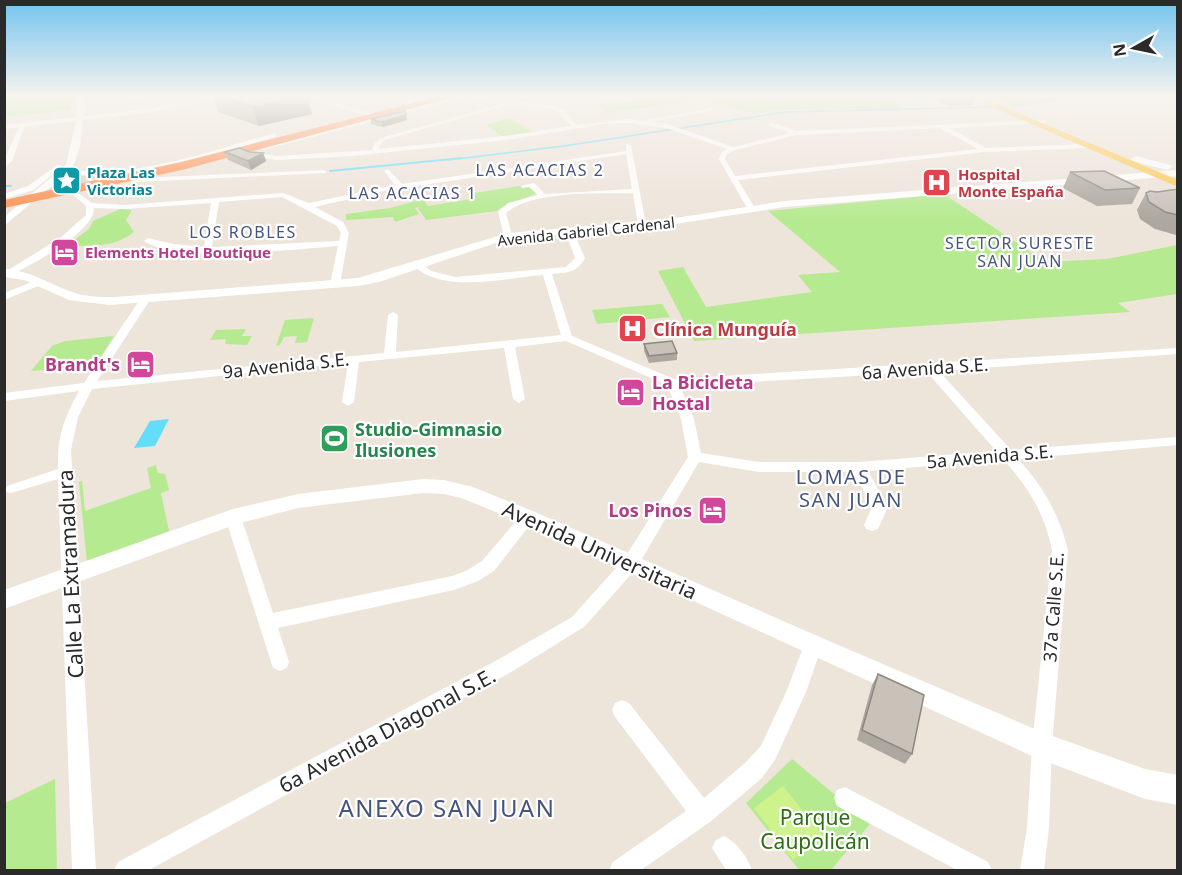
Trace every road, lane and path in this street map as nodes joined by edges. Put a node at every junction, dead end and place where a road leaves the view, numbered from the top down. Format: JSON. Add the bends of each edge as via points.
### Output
{"nodes":[{"id":1,"x":17,"y":137,"type":"edge"},
{"id":2,"x":76,"y":137,"type":"edge"},
{"id":3,"x":277,"y":137,"type":"edge"},
{"id":4,"x":290,"y":137,"type":"edge"},
{"id":5,"x":297,"y":137,"type":"edge"},
{"id":6,"x":391,"y":137,"type":"edge"},
{"id":7,"x":513,"y":137,"type":"edge"},
{"id":8,"x":699,"y":137,"type":"edge"},
{"id":9,"x":781,"y":137,"type":"edge"},
{"id":10,"x":961,"y":137,"type":"edge"},
{"id":11,"x":1066,"y":137,"type":"edge"},
{"id":12,"x":1081,"y":137,"type":"edge"},
{"id":13,"x":15,"y":143,"type":"junction"},
{"id":14,"x":4,"y":144,"type":"edge"},
{"id":15,"x":1087,"y":146,"type":"junction"},
{"id":16,"x":733,"y":149,"type":"junction"},
{"id":17,"x":986,"y":150,"type":"junction"},
{"id":18,"x":238,"y":151,"type":"junction"},
{"id":19,"x":375,"y":152,"type":"junction"},
{"id":20,"x":211,"y":155,"type":"junction"},
{"id":21,"x":60,"y":161,"type":"joint"},
{"id":22,"x":4,"y":165,"type":"edge"},
{"id":23,"x":70,"y":166,"type":"junction"},
{"id":24,"x":152,"y":166,"type":"junction"},
{"id":25,"x":388,"y":171,"type":"dead end"},
{"id":26,"x":324,"y":172,"type":"dead end"},
{"id":27,"x":1175,"y":173,"type":"edge"},
{"id":28,"x":1154,"y":174,"type":"junction"},
{"id":29,"x":1123,"y":177,"type":"junction"},
{"id":30,"x":733,"y":178,"type":"junction"},
{"id":31,"x":120,"y":181,"type":"junction"},
{"id":32,"x":1178,"y":184,"type":"edge"},
{"id":33,"x":400,"y":186,"type":"junction"},
{"id":34,"x":525,"y":186,"type":"dead end"},
{"id":35,"x":634,"y":191,"type":"junction"},
{"id":36,"x":74,"y":192,"type":"junction"},
{"id":37,"x":543,"y":196,"type":"junction"},
{"id":38,"x":20,"y":199,"type":"edge"},
{"id":39,"x":215,"y":199,"type":"junction"},
{"id":40,"x":90,"y":205,"type":"junction"},
{"id":41,"x":308,"y":206,"type":"junction"},
{"id":42,"x":124,"y":207,"type":"junction"},
{"id":43,"x":751,"y":208,"type":"junction"},
{"id":44,"x":4,"y":211,"type":"edge"},
{"id":45,"x":105,"y":214,"type":"dead end"},
{"id":46,"x":95,"y":219,"type":"dead end"},
{"id":47,"x":4,"y":223,"type":"edge"},
{"id":48,"x":83,"y":224,"type":"junction"},
{"id":49,"x":642,"y":225,"type":"junction"},
{"id":50,"x":569,"y":231,"type":"junction"},
{"id":51,"x":508,"y":236,"type":"junction"},
{"id":52,"x":148,"y":241,"type":"dead end"},
{"id":53,"x":343,"y":243,"type":"junction"},
{"id":54,"x":207,"y":250,"type":"junction"},
{"id":55,"x":417,"y":264,"type":"junction"},
{"id":56,"x":7,"y":272,"type":"edge"},
{"id":57,"x":547,"y":273,"type":"junction"},
{"id":58,"x":40,"y":282,"type":"junction"},
{"id":59,"x":335,"y":284,"type":"junction"},
{"id":60,"x":4,"y":297,"type":"edge"},
{"id":61,"x":145,"y":300,"type":"junction"},
{"id":62,"x":393,"y":315,"type":"dead end"},
{"id":63,"x":567,"y":338,"type":"junction"},
{"id":64,"x":509,"y":343,"type":"junction"},
{"id":65,"x":1178,"y":351,"type":"edge"},
{"id":66,"x":390,"y":355,"type":"junction"},
{"id":67,"x":354,"y":358,"type":"junction"},
{"id":68,"x":930,"y":368,"type":"junction"},
{"id":69,"x":672,"y":383,"type":"junction"},
{"id":70,"x":88,"y":386,"type":"junction"},
{"id":71,"x":4,"y":397,"type":"edge"},
{"id":72,"x":519,"y":399,"type":"dead end"},
{"id":73,"x":348,"y":402,"type":"dead end"},
{"id":74,"x":1178,"y":441,"type":"edge"},
{"id":75,"x":1007,"y":454,"type":"junction"},
{"id":76,"x":695,"y":457,"type":"junction"},
{"id":77,"x":859,"y":467,"type":"junction"},
{"id":78,"x":66,"y":471,"type":"junction"},
{"id":79,"x":7,"y":489,"type":"edge"},
{"id":80,"x":233,"y":517,"type":"junction"},
{"id":81,"x":528,"y":517,"type":"junction"},
{"id":82,"x":872,"y":525,"type":"dead end"},
{"id":83,"x":630,"y":564,"type":"junction"},
{"id":84,"x":71,"y":576,"type":"junction"},
{"id":85,"x":4,"y":600,"type":"edge"},
{"id":86,"x":268,"y":622,"type":"junction"},
{"id":87,"x":813,"y":646,"type":"junction"},
{"id":88,"x":280,"y":662,"type":"dead end"},
{"id":89,"x":622,"y":710,"type":"dead end"},
{"id":90,"x":1042,"y":746,"type":"junction"},
{"id":91,"x":1178,"y":790,"type":"edge"},
{"id":92,"x":845,"y":798,"type":"dead end"},
{"id":93,"x":702,"y":814,"type":"junction"},
{"id":94,"x":724,"y":848,"type":"dead end"},
{"id":95,"x":84,"y":870,"type":"edge"},
{"id":96,"x":126,"y":870,"type":"edge"},
{"id":97,"x":621,"y":870,"type":"edge"},
{"id":98,"x":740,"y":870,"type":"edge"},
{"id":99,"x":980,"y":870,"type":"edge"},
{"id":100,"x":1032,"y":870,"type":"edge"}],
"edges":[{"from":1,"to":13,"type":"street"},
{"from":2,"to":23,"type":"street"},
{"from":3,"to":24,"type":"street"},
{"from":4,"to":18,"type":"highway"},
{"from":5,"to":18,"type":"street"},
{"from":6,"to":19,"type":"street","via":[[376,145]]},
{"from":7,"to":19,"type":"street"},
{"from":8,"to":16,"type":"street"},
{"from":9,"to":16,"type":"street"},
{"from":10,"to":17,"type":"street"},
{"from":11,"to":15,"type":"main road"},
{"from":12,"to":27,"type":"main road"},
{"from":13,"to":14,"type":"street"},
{"from":13,"to":22,"type":"street"},
{"from":15,"to":17,"type":"street"},
{"from":15,"to":28,"type":"main road"},
{"from":16,"to":30,"type":"street","via":[[722,156]]},
{"from":17,"to":30,"type":"street"},
{"from":18,"to":19,"type":"street","via":[[262,158]]},
{"from":18,"to":20,"type":"highway"},
{"from":18,"to":31,"type":"highway"},
{"from":20,"to":24,"type":"highway"},
{"from":20,"to":38,"type":"highway"},
{"from":21,"to":38,"type":"street"},
{"from":21,"to":38,"type":"street","via":[[53,173]]},
{"from":23,"to":24,"type":"street","via":[[75,173],[93,176]]},
{"from":23,"to":38,"type":"street"},
{"from":25,"to":33,"type":"street"},
{"from":26,"to":31,"type":"street"},
{"from":27,"to":28,"type":"street","name":"Avenida Gabriel Cardenal"},
{"from":28,"to":29,"type":"street","name":"Avenida Gabriel Cardenal"},
{"from":28,"to":32,"type":"main road"},
{"from":29,"to":32,"type":"street"},
{"from":29,"to":43,"type":"street","name":"Avenida Gabriel Cardenal"},
{"from":30,"to":43,"type":"street"},
{"from":31,"to":36,"type":"street"},
{"from":31,"to":38,"type":"highway"},
{"from":33,"to":35,"type":"street","via":[[629,148]]},
{"from":33,"to":41,"type":"street"},
{"from":34,"to":37,"type":"street","via":[[531,185]]},
{"from":35,"to":37,"type":"street"},
{"from":35,"to":49,"type":"street"},
{"from":36,"to":38,"type":"street"},
{"from":36,"to":40,"type":"street"},
{"from":37,"to":51,"type":"street","via":[[504,208]]},
{"from":38,"to":44,"type":"street"},
{"from":38,"to":47,"type":"street"},
{"from":39,"to":41,"type":"street","via":[[283,195]]},
{"from":39,"to":42,"type":"street"},
{"from":39,"to":54,"type":"street"},
{"from":40,"to":42,"type":"street"},
{"from":40,"to":48,"type":"street","via":[[90,215]]},
{"from":41,"to":53,"type":"street","via":[[340,224],[345,233]]},
{"from":42,"to":45,"type":"street"},
{"from":43,"to":49,"type":"street","name":"Avenida Gabriel Cardenal"},
{"from":46,"to":48,"type":"street"},
{"from":48,"to":56,"type":"street","via":[[52,248]]},
{"from":49,"to":50,"type":"street","name":"Avenida Gabriel Cardenal"},
{"from":50,"to":51,"type":"street","name":"Avenida Gabriel Cardenal"},
{"from":50,"to":57,"type":"street","via":[[580,258],[577,264],[568,270]]},
{"from":51,"to":55,"type":"street","name":"Avenida Gabriel Cardenal"},
{"from":52,"to":54,"type":"street"},
{"from":53,"to":54,"type":"street"},
{"from":53,"to":59,"type":"street"},
{"from":55,"to":57,"type":"street","via":[[428,273],[455,280]]},
{"from":55,"to":59,"type":"street","name":"Avenida Gabriel Cardenal","via":[[374,279]]},
{"from":56,"to":58,"type":"street","name":"Avenida Gabriel Cardenal"},
{"from":57,"to":63,"type":"street"},
{"from":58,"to":60,"type":"street"},
{"from":58,"to":61,"type":"street","name":"Avenida Gabriel Cardenal","via":[[67,295],[93,300]]},
{"from":59,"to":61,"type":"street","name":"Avenida Gabriel Cardenal"},
{"from":61,"to":70,"type":"street","name":"Calle La Extramadura"},
{"from":62,"to":66,"type":"street"},
{"from":63,"to":64,"type":"street","name":"9a Avenida S.E."},
{"from":63,"to":69,"type":"street"},
{"from":64,"to":66,"type":"street","name":"9a Avenida S.E."},
{"from":64,"to":72,"type":"street"},
{"from":65,"to":68,"type":"street","name":"6a Avenida S.E."},
{"from":66,"to":67,"type":"street","name":"9a Avenida S.E."},
{"from":67,"to":70,"type":"street","name":"9a Avenida S.E."},
{"from":67,"to":73,"type":"street"},
{"from":68,"to":69,"type":"street","name":"6a Avenida S.E."},
{"from":68,"to":75,"type":"street","name":"37a Calle S.E."},
{"from":69,"to":76,"type":"street","via":[[693,432]]},
{"from":70,"to":71,"type":"street","name":"9a Avenida S.E."},
{"from":70,"to":78,"type":"street","name":"Calle La Extramadura","via":[[71,417],[64,450]]},
{"from":74,"to":75,"type":"street","name":"5a Avenida S.E."},
{"from":75,"to":77,"type":"street","name":"5a Avenida S.E."},
{"from":75,"to":90,"type":"street","name":"37a Calle S.E.","via":[[1044,501],[1060,550]]},
{"from":76,"to":77,"type":"street","name":"5a Avenida S.E.","via":[[759,468]]},
{"from":76,"to":83,"type":"street","name":"6a Avenida Diagonal S.E."},
{"from":77,"to":82,"type":"street","via":[[880,507]]},
{"from":78,"to":79,"type":"street"},
{"from":78,"to":84,"type":"street","name":"Calle La Extramadura"},
{"from":80,"to":81,"type":"street","name":"Avenida Universitaria","via":[[298,501],[423,486],[466,492]]},
{"from":80,"to":84,"type":"street","name":"Avenida Universitaria"},
{"from":80,"to":86,"type":"street"},
{"from":81,"to":83,"type":"street","name":"Avenida Universitaria"},
{"from":81,"to":86,"type":"street","via":[[488,566],[472,576]]},
{"from":83,"to":87,"type":"street","name":"Avenida Universitaria"},
{"from":83,"to":96,"type":"street","name":"6a Avenida Diagonal S.E.","via":[[578,622],[506,665]]},
{"from":84,"to":85,"type":"street","name":"Avenida Universitaria"},
{"from":84,"to":95,"type":"street","name":"Calle La Extramadura"},
{"from":86,"to":88,"type":"street"},
{"from":87,"to":90,"type":"street","name":"Avenida Universitaria"},
{"from":87,"to":93,"type":"street","via":[[768,753],[753,771]]},
{"from":89,"to":93,"type":"street"},
{"from":90,"to":91,"type":"street","name":"Avenida Universitaria","via":[[1145,784]]},
{"from":90,"to":100,"type":"street","name":"37a Calle S.E."},
{"from":92,"to":99,"type":"street"},
{"from":93,"to":97,"type":"street"},
{"from":94,"to":98,"type":"street"}]}
